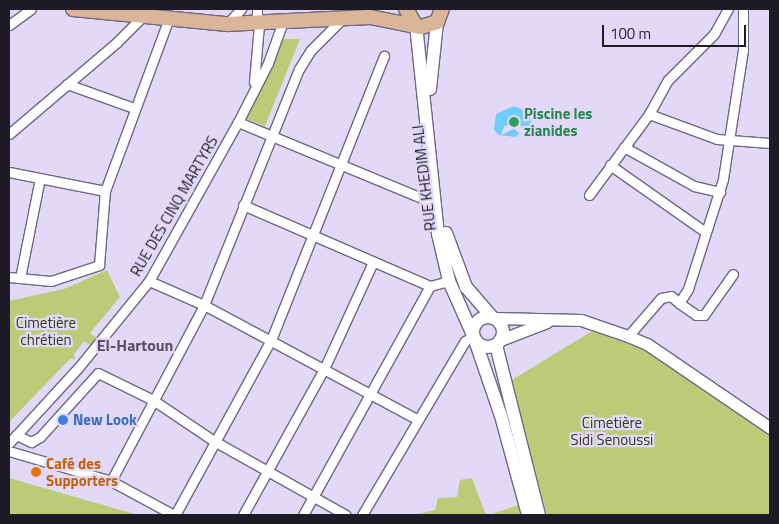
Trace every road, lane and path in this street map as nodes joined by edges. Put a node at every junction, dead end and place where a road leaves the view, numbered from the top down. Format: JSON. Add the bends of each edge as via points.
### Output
{"nodes":[{"id":1,"x":31,"y":9,"type":"edge"},
{"id":2,"x":73,"y":9,"type":"edge"},
{"id":3,"x":242,"y":9,"type":"edge"},
{"id":4,"x":257,"y":9,"type":"edge"},
{"id":5,"x":370,"y":9,"type":"edge"},
{"id":6,"x":406,"y":9,"type":"edge"},
{"id":7,"x":456,"y":9,"type":"edge"},
{"id":8,"x":728,"y":9,"type":"edge"},
{"id":9,"x":742,"y":9,"type":"edge"},
{"id":10,"x":102,"y":10,"type":"edge"},
{"id":11,"x":440,"y":16,"type":"edge"},
{"id":12,"x":142,"y":17,"type":"junction"},
{"id":13,"x":344,"y":17,"type":"junction"},
{"id":14,"x":168,"y":20,"type":"junction"},
{"id":15,"x":228,"y":24,"type":"junction"},
{"id":16,"x":282,"y":24,"type":"junction"},
{"id":17,"x":416,"y":24,"type":"junction"},
{"id":18,"x":9,"y":25,"type":"edge"},
{"id":19,"x":258,"y":25,"type":"junction"},
{"id":20,"x":384,"y":56,"type":"dead end"},
{"id":21,"x":67,"y":84,"type":"junction"},
{"id":22,"x":254,"y":87,"type":"junction"},
{"id":23,"x":134,"y":108,"type":"junction"},
{"id":24,"x":649,"y":114,"type":"junction"},
{"id":25,"x":238,"y":122,"type":"junction"},
{"id":26,"x":9,"y":134,"type":"edge"},
{"id":27,"x":270,"y":136,"type":"junction"},
{"id":28,"x":729,"y":140,"type":"junction"},
{"id":29,"x":770,"y":143,"type":"edge"},
{"id":30,"x":624,"y":147,"type":"junction"},
{"id":31,"x":340,"y":163,"type":"junction"},
{"id":32,"x":610,"y":166,"type":"junction"},
{"id":33,"x":9,"y":172,"type":"edge"},
{"id":34,"x":40,"y":178,"type":"junction"},
{"id":35,"x":105,"y":191,"type":"junction"},
{"id":36,"x":720,"y":192,"type":"junction"},
{"id":37,"x":589,"y":195,"type":"dead end"},
{"id":38,"x":434,"y":203,"type":"junction"},
{"id":39,"x":243,"y":205,"type":"junction"},
{"id":40,"x":704,"y":231,"type":"junction"},
{"id":41,"x":312,"y":237,"type":"junction"},
{"id":42,"x":373,"y":262,"type":"junction"},
{"id":43,"x":732,"y":274,"type":"dead end"},
{"id":44,"x":9,"y":277,"type":"edge"},
{"id":45,"x":20,"y":278,"type":"junction"},
{"id":46,"x":449,"y":281,"type":"junction"},
{"id":47,"x":149,"y":282,"type":"junction"},
{"id":48,"x":430,"y":286,"type":"junction"},
{"id":49,"x":679,"y":303,"type":"junction"},
{"id":50,"x":204,"y":305,"type":"junction"},
{"id":51,"x":494,"y":318,"type":"junction"},
{"id":52,"x":560,"y":318,"type":"junction"},
{"id":53,"x":471,"y":333,"type":"junction"},
{"id":54,"x":628,"y":336,"type":"junction"},
{"id":55,"x":271,"y":340,"type":"junction"},
{"id":56,"x":498,"y":343,"type":"junction"},
{"id":57,"x":324,"y":369,"type":"junction"},
{"id":58,"x":370,"y":393,"type":"junction"},
{"id":59,"x":153,"y":400,"type":"junction"},
{"id":60,"x":417,"y":419,"type":"junction"},
{"id":61,"x":770,"y":428,"type":"edge"},
{"id":62,"x":16,"y":436,"type":"junction"},
{"id":63,"x":214,"y":441,"type":"junction"},
{"id":64,"x":9,"y":443,"type":"edge"},
{"id":65,"x":9,"y":451,"type":"edge"},
{"id":66,"x":268,"y":470,"type":"junction"},
{"id":67,"x":110,"y":481,"type":"junction"},
{"id":68,"x":314,"y":496,"type":"junction"},
{"id":69,"x":174,"y":515,"type":"edge"},
{"id":70,"x":243,"y":515,"type":"edge"},
{"id":71,"x":303,"y":515,"type":"edge"},
{"id":72,"x":346,"y":515,"type":"edge"},
{"id":73,"x":362,"y":515,"type":"edge"},
{"id":74,"x":528,"y":515,"type":"edge"},
{"id":75,"x":539,"y":515,"type":"edge"}],
"edges":[{"from":1,"to":18,"type":"street"},
{"from":2,"to":10,"type":"main road"},
{"from":3,"to":15,"type":"street"},
{"from":4,"to":19,"type":"street"},
{"from":5,"to":13,"type":"main road"},
{"from":6,"to":17,"type":"main road"},
{"from":7,"to":11,"type":"main road"},
{"from":8,"to":24,"type":"street","via":[[714,34],[668,80]]},
{"from":9,"to":28,"type":"street","via":[[743,50]]},
{"from":10,"to":12,"type":"main road"},
{"from":11,"to":17,"type":"main road","via":[[427,26]]},
{"from":11,"to":51,"type":"main road","name":"RUE KHEDIM ALI","via":[[430,91],[447,239],[466,287]]},
{"from":12,"to":14,"type":"main road"},
{"from":12,"to":21,"type":"street"},
{"from":13,"to":16,"type":"main road"},
{"from":13,"to":17,"type":"main road","via":[[378,17]]},
{"from":13,"to":27,"type":"street","via":[[303,62]]},
{"from":14,"to":15,"type":"main road"},
{"from":14,"to":23,"type":"street"},
{"from":15,"to":19,"type":"main road"},
{"from":16,"to":19,"type":"main road"},
{"from":16,"to":22,"type":"street","via":[[268,63]]},
{"from":17,"to":38,"type":"main road","name":"RUE KHEDIM ALI"},
{"from":19,"to":22,"type":"street"},
{"from":20,"to":31,"type":"street"},
{"from":21,"to":23,"type":"street"},
{"from":21,"to":26,"type":"street"},
{"from":22,"to":25,"type":"street","name":"RUE DES CINQ MARTYRS"},
{"from":23,"to":35,"type":"street"},
{"from":24,"to":28,"type":"street","via":[[699,134]]},
{"from":24,"to":30,"type":"street"},
{"from":25,"to":27,"type":"street"},
{"from":25,"to":47,"type":"street","name":"RUE DES CINQ MARTYRS"},
{"from":27,"to":31,"type":"street"},
{"from":27,"to":39,"type":"street"},
{"from":28,"to":29,"type":"street"},
{"from":28,"to":36,"type":"street"},
{"from":30,"to":32,"type":"street"},
{"from":30,"to":36,"type":"street","via":[[694,186]]},
{"from":31,"to":38,"type":"street"},
{"from":31,"to":41,"type":"street"},
{"from":32,"to":37,"type":"street"},
{"from":32,"to":40,"type":"street"},
{"from":33,"to":34,"type":"street"},
{"from":34,"to":35,"type":"street"},
{"from":34,"to":45,"type":"street"},
{"from":35,"to":45,"type":"street","via":[[98,265],[51,281]]},
{"from":36,"to":40,"type":"street"},
{"from":38,"to":46,"type":"main road","name":"RUE KHEDIM ALI"},
{"from":39,"to":41,"type":"street"},
{"from":39,"to":50,"type":"street"},
{"from":40,"to":49,"type":"street","via":[[688,289]]},
{"from":41,"to":42,"type":"street"},
{"from":41,"to":55,"type":"street"},
{"from":42,"to":48,"type":"street"},
{"from":42,"to":57,"type":"street"},
{"from":43,"to":49,"type":"street","via":[[704,315],[696,316]]},
{"from":44,"to":45,"type":"street"},
{"from":46,"to":48,"type":"street"},
{"from":46,"to":53,"type":"main road","name":"RUE KHEDIM ALI"},
{"from":47,"to":50,"type":"street"},
{"from":47,"to":62,"type":"street","name":"RUE DES CINQ MARTYRS"},
{"from":48,"to":58,"type":"street"},
{"from":49,"to":54,"type":"street","via":[[671,296],[664,296]]},
{"from":50,"to":55,"type":"street"},
{"from":50,"to":59,"type":"street"},
{"from":51,"to":52,"type":"street"},
{"from":51,"to":53,"type":"main road","via":[[478,320]]},
{"from":51,"to":56,"type":"main road","via":[[502,326]]},
{"from":52,"to":54,"type":"street","via":[[581,320]]},
{"from":52,"to":56,"type":"street"},
{"from":53,"to":56,"type":"main road","via":[[485,347]]},
{"from":53,"to":60,"type":"street"},
{"from":53,"to":74,"type":"main road","name":"RUE KHEDIM ALI","via":[[501,416]]},
{"from":54,"to":61,"type":"street","via":[[647,344]]},
{"from":55,"to":57,"type":"street"},
{"from":55,"to":63,"type":"street"},
{"from":56,"to":75,"type":"main road"},
{"from":57,"to":58,"type":"street"},
{"from":57,"to":66,"type":"street"},
{"from":58,"to":60,"type":"street"},
{"from":58,"to":68,"type":"street"},
{"from":59,"to":62,"type":"street","via":[[98,373],[40,437],[30,442]]},
{"from":59,"to":63,"type":"street"},
{"from":59,"to":67,"type":"street"},
{"from":60,"to":73,"type":"street"},
{"from":62,"to":64,"type":"street","name":"RUE DES CINQ MARTYRS"},
{"from":63,"to":66,"type":"street"},
{"from":63,"to":69,"type":"street"},
{"from":65,"to":67,"type":"street"},
{"from":66,"to":68,"type":"street"},
{"from":66,"to":70,"type":"street"},
{"from":67,"to":69,"type":"street"},
{"from":68,"to":71,"type":"street"},
{"from":68,"to":72,"type":"street"}]}
